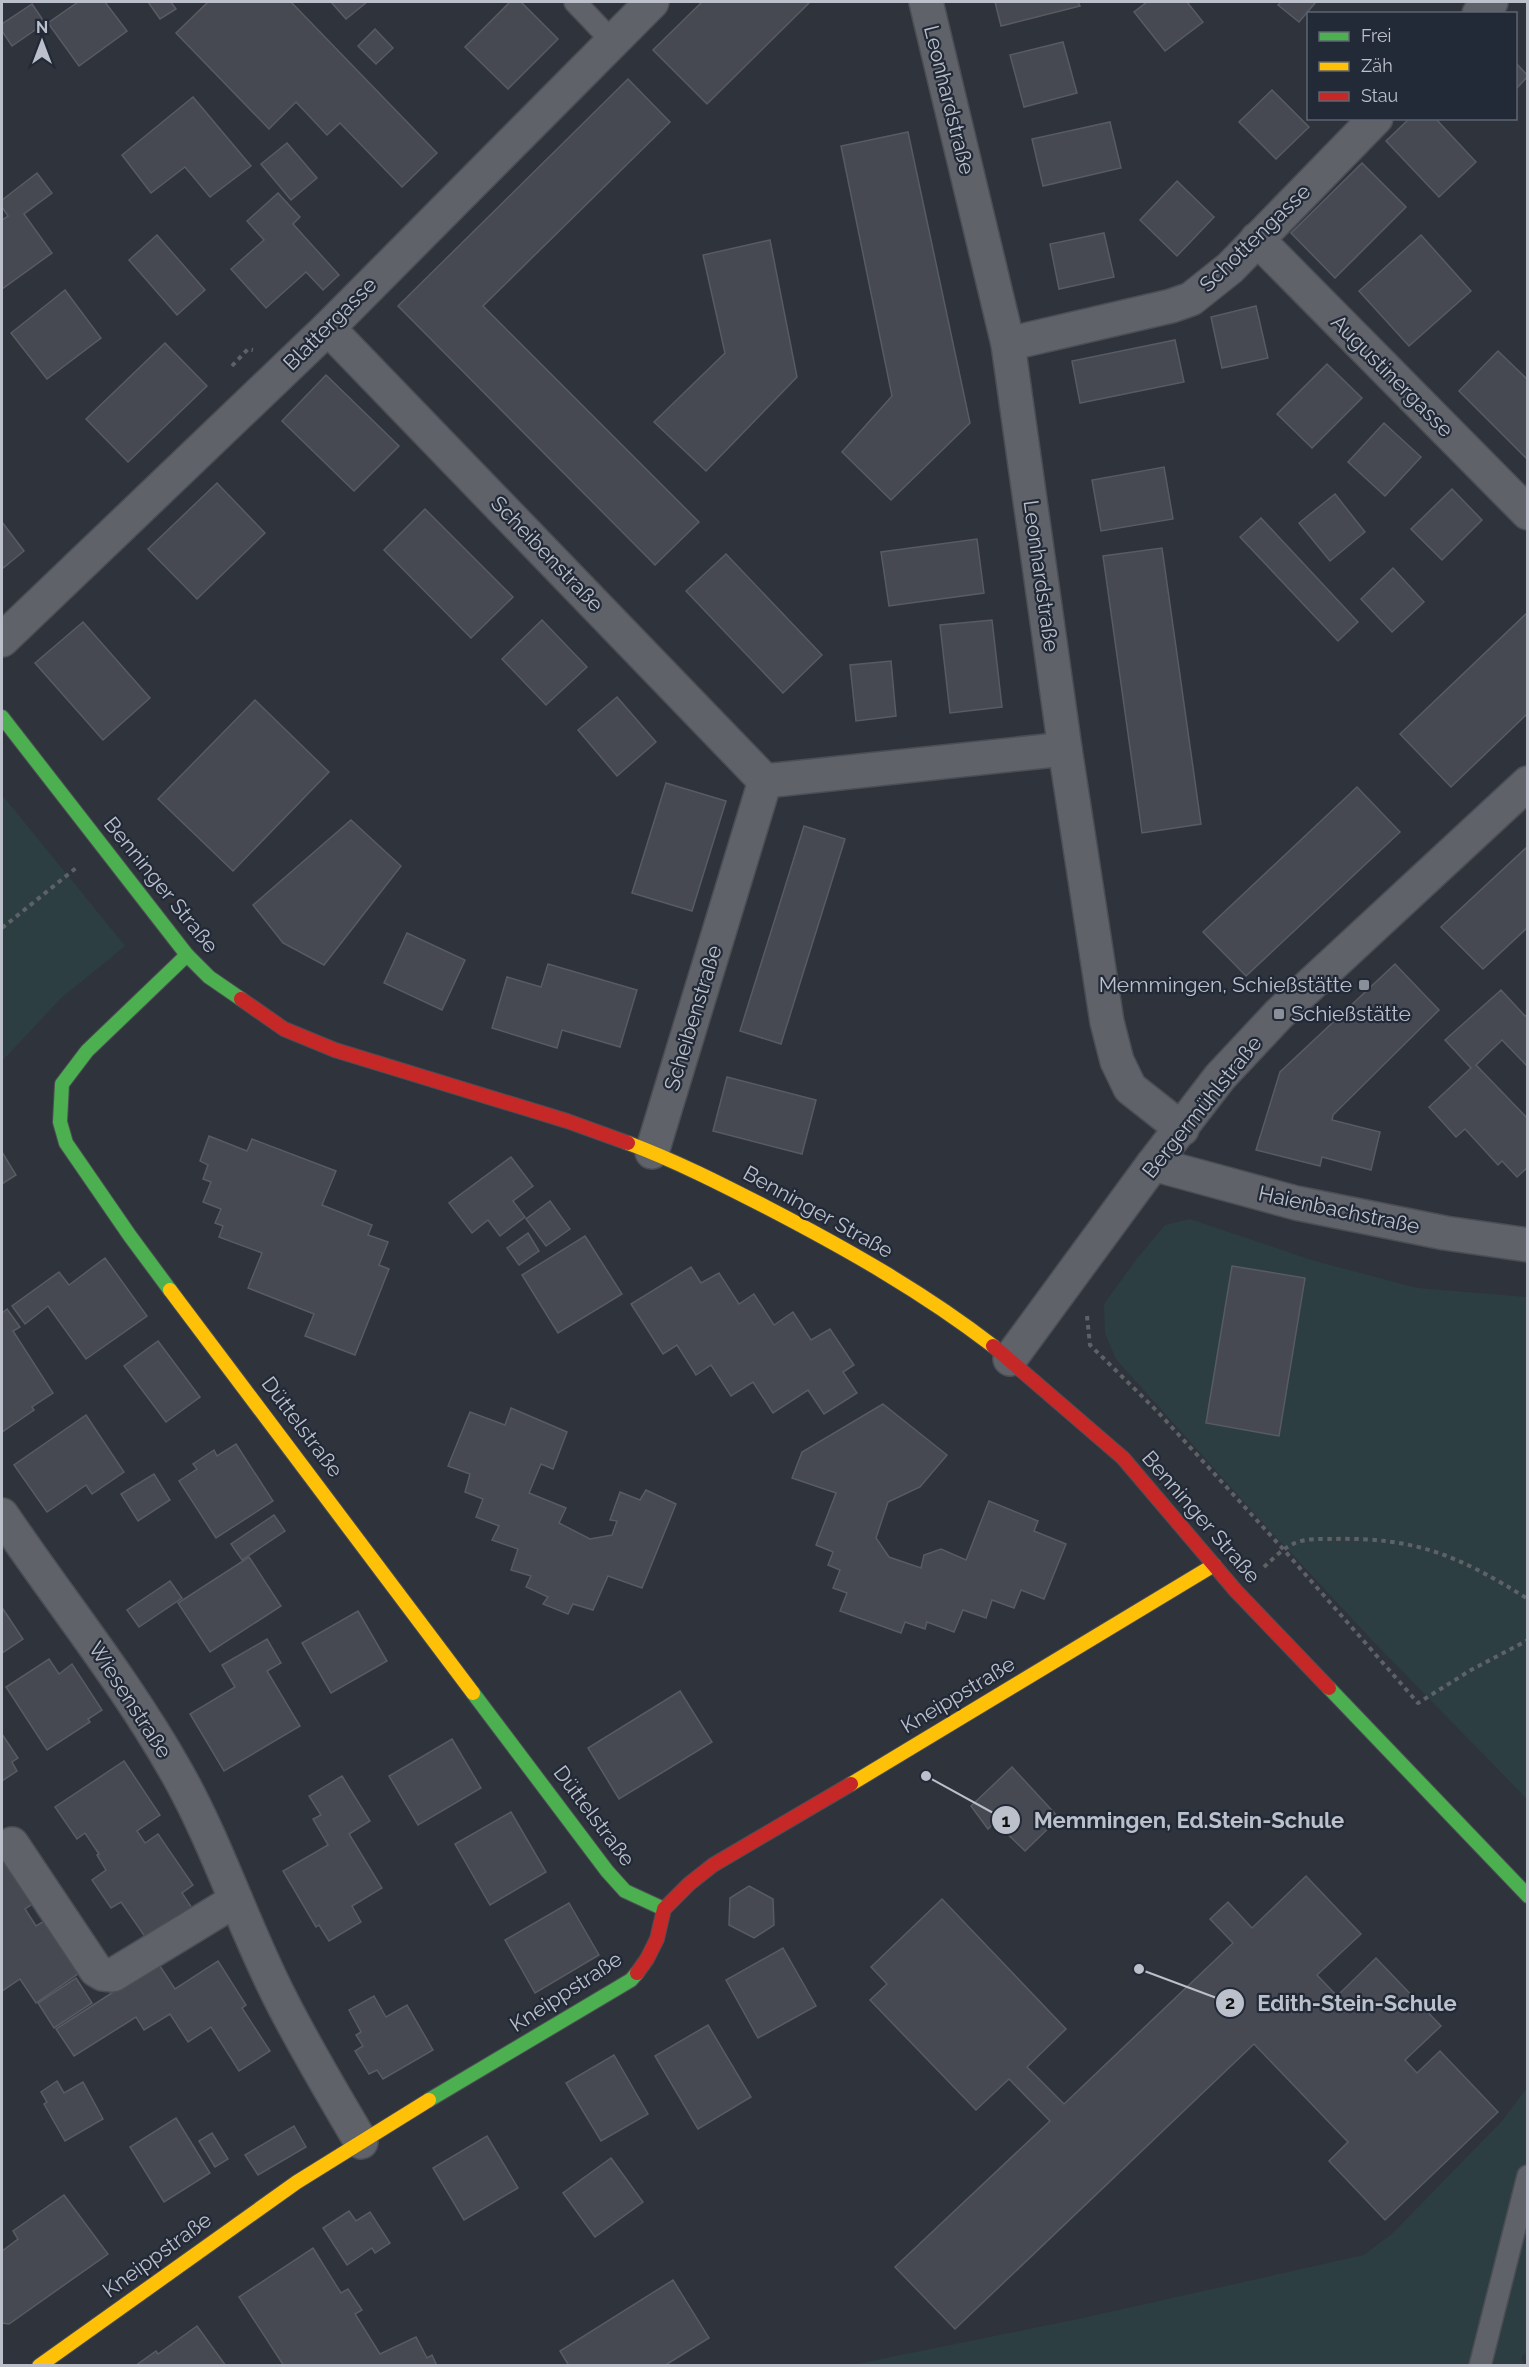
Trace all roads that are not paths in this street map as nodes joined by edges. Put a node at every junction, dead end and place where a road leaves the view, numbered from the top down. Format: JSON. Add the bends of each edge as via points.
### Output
{"nodes":[{"id":1,"x":575,"y":2,"type":"edge"},
{"id":2,"x":652,"y":2,"type":"edge"},
{"id":3,"x":926,"y":2,"type":"edge"},
{"id":4,"x":612,"y":42,"type":"junction"},
{"id":5,"x":1374,"y":120,"type":"edge"},
{"id":6,"x":1257,"y":239,"type":"junction"},
{"id":7,"x":328,"y":328,"type":"junction"},
{"id":8,"x":1008,"y":344,"type":"junction"},
{"id":9,"x":1527,"y":513,"type":"edge"},
{"id":10,"x":2,"y":640,"type":"edge"},
{"id":11,"x":2,"y":717,"type":"edge"},
{"id":12,"x":1065,"y":749,"type":"junction"},
{"id":13,"x":765,"y":781,"type":"junction"},
{"id":14,"x":1527,"y":783,"type":"edge"},
{"id":15,"x":187,"y":955,"type":"junction"},
{"id":16,"x":1182,"y":1129,"type":"junction"},
{"id":17,"x":652,"y":1152,"type":"junction"},
{"id":18,"x":1153,"y":1164,"type":"junction"},
{"id":19,"x":1527,"y":1245,"type":"edge"},
{"id":20,"x":1010,"y":1359,"type":"junction"},
{"id":21,"x":2,"y":1515,"type":"edge"},
{"id":22,"x":1214,"y":1565,"type":"junction"},
{"id":23,"x":12,"y":1844,"type":"dead end"},
{"id":24,"x":1527,"y":1896,"type":"edge"},
{"id":25,"x":236,"y":1900,"type":"junction"},
{"id":26,"x":664,"y":1909,"type":"junction"},
{"id":27,"x":361,"y":2142,"type":"junction"},
{"id":28,"x":1527,"y":2176,"type":"edge"},
{"id":29,"x":39,"y":2366,"type":"edge"},
{"id":30,"x":1480,"y":2366,"type":"edge"}],
"edges":[{"from":1,"to":4,"type":"lane"},
{"from":2,"to":4,"type":"street","name":"Blattergasse"},
{"from":3,"to":8,"type":"street","name":"Leonhardstraße"},
{"from":4,"to":7,"type":"street","name":"Blattergasse"},
{"from":5,"to":6,"type":"street","name":"Schottengasse"},
{"from":6,"to":8,"type":"street","name":"Schottengasse","via":[[1230,268],[1191,299]]},
{"from":6,"to":9,"type":"street","name":"Augustinergasse"},
{"from":7,"to":10,"type":"street","name":"Blattergasse"},
{"from":7,"to":13,"type":"street","name":"Scheibenstraße"},
{"from":8,"to":12,"type":"street","name":"Leonhardstraße"},
{"from":11,"to":15,"type":"street","name":"Benninger Straße"},
{"from":12,"to":13,"type":"street"},
{"from":12,"to":16,"type":"street","name":"Leonhardstraße","via":[[1107,1023],[1117,1061],[1130,1088]]},
{"from":13,"to":17,"type":"street","name":"Scheibenstraße"},
{"from":14,"to":16,"type":"street","name":"Bergermühlstraße","via":[[1279,1014],[1220,1077]]},
{"from":15,"to":17,"type":"street","name":"Benninger Straße","via":[[209,977],[284,1029],[335,1050],[567,1121]]},
{"from":15,"to":26,"type":"street","name":"Düttelstraße","via":[[87,1051],[62,1084],[60,1122],[66,1143],[156,1271],[607,1871],[625,1892]]},
{"from":16,"to":18,"type":"street","name":"Bergermühlstraße"},
{"from":17,"to":20,"type":"street","name":"Benninger Straße","via":[[830,1240],[952,1315]]},
{"from":18,"to":19,"type":"street","name":"Haienbachstraße","via":[[1296,1203]]},
{"from":18,"to":20,"type":"street","name":"Bergermühlstraße"},
{"from":20,"to":22,"type":"street","name":"Benninger Straße","via":[[1123,1458]]},
{"from":21,"to":25,"type":"street","name":"Wiesenstraße","via":[[154,1732],[179,1776]]},
{"from":22,"to":24,"type":"street","name":"Benninger Straße"},
{"from":22,"to":26,"type":"street","name":"Kneippstraße","via":[[713,1865]]},
{"from":23,"to":25,"type":"street","via":[[96,1970],[103,1974],[113,1975]]},
{"from":25,"to":27,"type":"street","name":"Wiesenstraße","via":[[278,1995]]},
{"from":26,"to":27,"type":"street","name":"Kneippstraße","via":[[657,1939],[631,1980]]},
{"from":27,"to":29,"type":"street","name":"Kneippstraße","via":[[250,2214]]},
{"from":28,"to":30,"type":"lane"}]}
